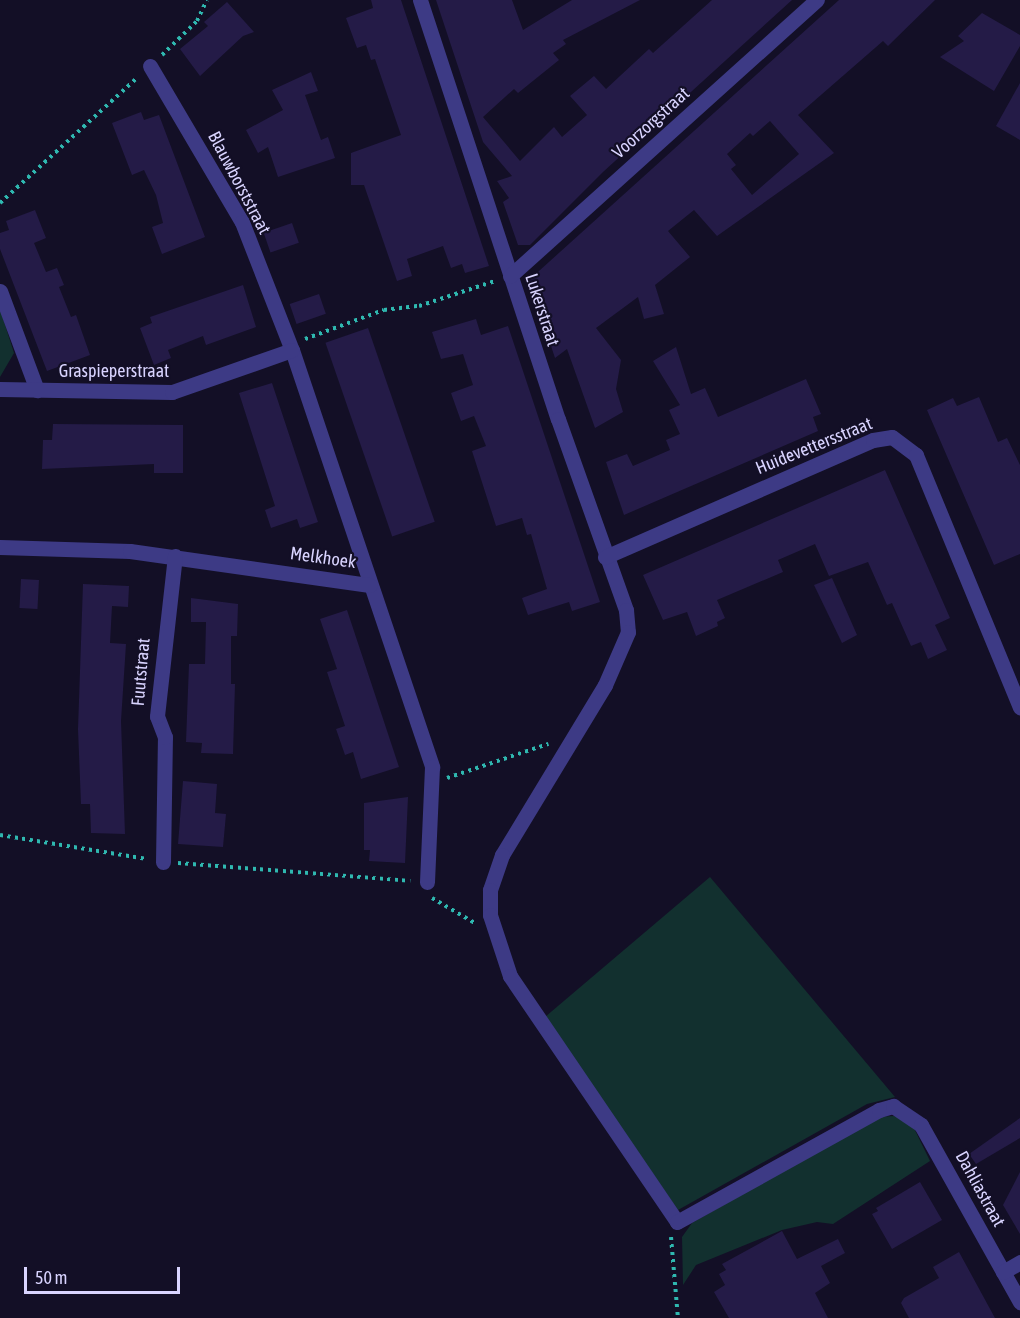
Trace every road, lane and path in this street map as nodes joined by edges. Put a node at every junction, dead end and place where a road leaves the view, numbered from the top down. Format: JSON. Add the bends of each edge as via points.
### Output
{"nodes":[{"id":1,"x":207,"y":0,"type":"edge"},
{"id":2,"x":420,"y":0,"type":"edge"},
{"id":3,"x":817,"y":0,"type":"edge"},
{"id":4,"x":150,"y":66,"type":"junction"},
{"id":5,"x":0,"y":203,"type":"edge"},
{"id":6,"x":510,"y":276,"type":"junction"},
{"id":7,"x":0,"y":291,"type":"edge"},
{"id":8,"x":292,"y":350,"type":"junction"},
{"id":9,"x":0,"y":389,"type":"edge"},
{"id":10,"x":38,"y":390,"type":"junction"},
{"id":11,"x":0,"y":547,"type":"edge"},
{"id":12,"x":175,"y":556,"type":"junction"},
{"id":13,"x":605,"y":557,"type":"junction"},
{"id":14,"x":370,"y":585,"type":"junction"},
{"id":15,"x":1020,"y":707,"type":"edge"},
{"id":16,"x":575,"y":735,"type":"junction"},
{"id":17,"x":431,"y":783,"type":"junction"},
{"id":18,"x":0,"y":835,"type":"edge"},
{"id":19,"x":163,"y":862,"type":"junction"},
{"id":20,"x":427,"y":882,"type":"junction"},
{"id":21,"x":493,"y":927,"type":"junction"},
{"id":22,"x":677,"y":1222,"type":"junction"},
{"id":23,"x":1020,"y":1262,"type":"edge"},
{"id":24,"x":1003,"y":1272,"type":"junction"},
{"id":25,"x":1020,"y":1302,"type":"edge"},
{"id":26,"x":678,"y":1318,"type":"edge"}],
"edges":[{"from":1,"to":4,"type":"path","via":[[197,21]]},
{"from":2,"to":6,"type":"street","name":"Lukerstraat"},
{"from":3,"to":6,"type":"street","name":"Voorzorgstraat"},
{"from":4,"to":5,"type":"path"},
{"from":4,"to":8,"type":"street","name":"Blauwborststraat","via":[[242,222]]},
{"from":6,"to":8,"type":"path","via":[[419,306],[384,310],[306,339]]},
{"from":6,"to":13,"type":"street","name":"Lukerstraat"},
{"from":7,"to":10,"type":"street"},
{"from":8,"to":10,"type":"street","name":"Graspieperstraat","via":[[172,392]]},
{"from":8,"to":14,"type":"street","name":"Blauwborststraat"},
{"from":9,"to":10,"type":"street","name":"Graspieperstraat"},
{"from":11,"to":12,"type":"street","name":"Melkhoek"},
{"from":12,"to":14,"type":"street","name":"Melkhoek"},
{"from":12,"to":19,"type":"street","name":"Fuutstraat","via":[[157,716],[165,737]]},
{"from":13,"to":15,"type":"street","name":"Huidevettersstraat","via":[[873,440],[892,437],[916,455]]},
{"from":13,"to":16,"type":"street","name":"Lukerstraat","via":[[626,610],[628,632],[605,685]]},
{"from":14,"to":17,"type":"street","name":"Melkhoek","via":[[432,767]]},
{"from":16,"to":17,"type":"path"},
{"from":16,"to":21,"type":"street","via":[[502,855],[490,890]]},
{"from":17,"to":20,"type":"street","name":"Melkhoek"},
{"from":18,"to":19,"type":"path"},
{"from":19,"to":20,"type":"path"},
{"from":20,"to":21,"type":"path","via":[[427,893],[435,902],[480,926]]},
{"from":21,"to":22,"type":"street","via":[[510,976]]},
{"from":22,"to":24,"type":"street","name":"Dahliastraat","via":[[879,1110],[893,1106],[921,1125]]},
{"from":22,"to":26,"type":"path","via":[[671,1239]]},
{"from":23,"to":24,"type":"street"},
{"from":24,"to":25,"type":"street","name":"Dahliastraat"}]}
